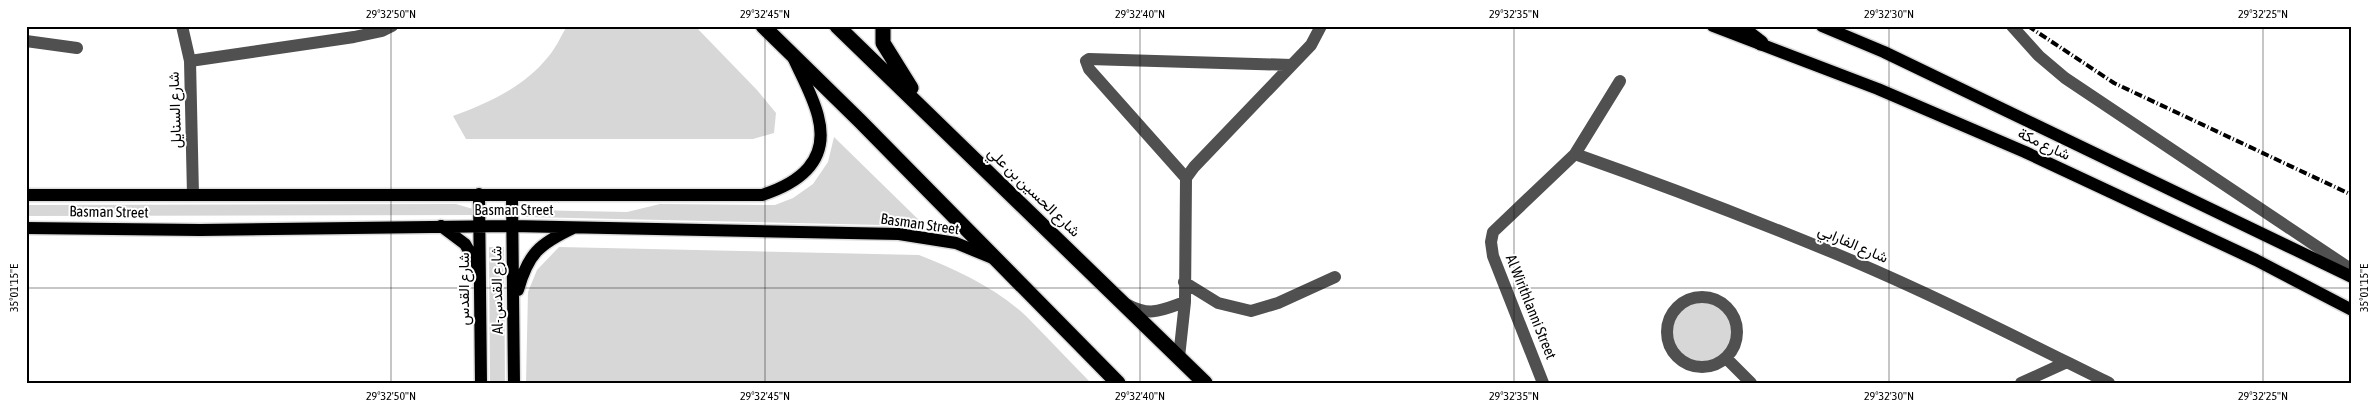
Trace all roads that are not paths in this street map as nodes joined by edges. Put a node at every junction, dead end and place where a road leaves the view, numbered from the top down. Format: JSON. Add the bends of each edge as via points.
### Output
{"nodes":[{"id":1,"x":182,"y":26,"type":"edge"},
{"id":2,"x":392,"y":26,"type":"edge"},
{"id":3,"x":763,"y":26,"type":"edge"},
{"id":4,"x":837,"y":26,"type":"edge"},
{"id":5,"x":883,"y":26,"type":"edge"},
{"id":6,"x":1321,"y":26,"type":"edge"},
{"id":7,"x":1714,"y":26,"type":"edge"},
{"id":8,"x":1738,"y":26,"type":"edge"},
{"id":9,"x":1822,"y":26,"type":"edge"},
{"id":10,"x":2012,"y":26,"type":"edge"},
{"id":11,"x":352,"y":32,"type":"edge"},
{"id":12,"x":26,"y":41,"type":"edge"},
{"id":13,"x":1762,"y":43,"type":"junction"},
{"id":14,"x":77,"y":48,"type":"dead end"},
{"id":15,"x":792,"y":54,"type":"junction"},
{"id":16,"x":190,"y":61,"type":"junction"},
{"id":17,"x":1292,"y":65,"type":"junction"},
{"id":18,"x":1620,"y":81,"type":"dead end"},
{"id":19,"x":924,"y":109,"type":"junction"},
{"id":20,"x":1576,"y":154,"type":"junction"},
{"id":21,"x":1186,"y":178,"type":"junction"},
{"id":22,"x":479,"y":194,"type":"junction"},
{"id":23,"x":26,"y":195,"type":"edge"},
{"id":24,"x":193,"y":195,"type":"junction"},
{"id":25,"x":512,"y":196,"type":"junction"},
{"id":26,"x":441,"y":226,"type":"junction"},
{"id":27,"x":480,"y":226,"type":"junction"},
{"id":28,"x":512,"y":226,"type":"junction"},
{"id":29,"x":575,"y":227,"type":"junction"},
{"id":30,"x":26,"y":228,"type":"edge"},
{"id":31,"x":997,"y":260,"type":"junction"},
{"id":32,"x":2352,"y":270,"type":"edge"},
{"id":33,"x":481,"y":271,"type":"junction"},
{"id":34,"x":1335,"y":277,"type":"dead end"},
{"id":35,"x":2352,"y":277,"type":"edge"},
{"id":36,"x":1184,"y":282,"type":"junction"},
{"id":37,"x":1118,"y":300,"type":"junction"},
{"id":38,"x":514,"y":302,"type":"junction"},
{"id":39,"x":1184,"y":302,"type":"junction"},
{"id":40,"x":2352,"y":310,"type":"edge"},
{"id":41,"x":1179,"y":357,"type":"junction"},
{"id":42,"x":1726,"y":358,"type":"junction"},
{"id":43,"x":2067,"y":362,"type":"junction"},
{"id":44,"x":481,"y":383,"type":"edge"},
{"id":45,"x":514,"y":383,"type":"edge"},
{"id":46,"x":1118,"y":383,"type":"edge"},
{"id":47,"x":1205,"y":383,"type":"edge"},
{"id":48,"x":1543,"y":383,"type":"edge"},
{"id":49,"x":1751,"y":383,"type":"edge"},
{"id":50,"x":2021,"y":383,"type":"edge"},
{"id":51,"x":2109,"y":383,"type":"edge"}],
"edges":[{"from":1,"to":16,"type":"street","name":"شارع السنايل"},
{"from":2,"to":11,"type":"street","via":[[382,31]]},
{"from":3,"to":15,"type":"highway"},
{"from":4,"to":19,"type":"highway","name":"شارع الحسين بن علي"},
{"from":5,"to":19,"type":"highway","via":[[883,43]]},
{"from":6,"to":17,"type":"street","via":[[1311,45]]},
{"from":7,"to":13,"type":"main road","name":"شارع مكة"},
{"from":8,"to":13,"type":"highway"},
{"from":9,"to":35,"type":"main road","name":"شارع مكة"},
{"from":10,"to":32,"type":"street","via":[[2039,56],[2065,78]]},
{"from":11,"to":16,"type":"street"},
{"from":12,"to":14,"type":"street"},
{"from":13,"to":40,"type":"main road","name":"شارع مكة","via":[[2016,148],[2277,270]]},
{"from":15,"to":25,"type":"main road","name":"Basman Street","via":[[819,117],[820,134],[812,163],[790,185],[762,195]]},
{"from":15,"to":31,"type":"highway"},
{"from":16,"to":24,"type":"street","name":"شارع السنايل"},
{"from":17,"to":21,"type":"street"},
{"from":17,"to":21,"type":"street","via":[[1086,61],[1089,69]]},
{"from":18,"to":20,"type":"street"},
{"from":19,"to":37,"type":"highway","name":"شارع الحسين بن علي"},
{"from":20,"to":43,"type":"street","name":"شارع الفارابي","via":[[1835,253]]},
{"from":20,"to":48,"type":"street","name":"Al Wirithlanni Street","via":[[1493,232],[1491,242],[1493,256]]},
{"from":21,"to":36,"type":"street"},
{"from":22,"to":24,"type":"main road","name":"Basman Street"},
{"from":22,"to":25,"type":"main road","name":"Basman Street"},
{"from":22,"to":27,"type":"main road","name":"شارع القدس"},
{"from":23,"to":24,"type":"main road","name":"Basman Street"},
{"from":25,"to":28,"type":"main road","name":"Al-شارع القدس"},
{"from":26,"to":27,"type":"main road","name":"Basman Street"},
{"from":26,"to":30,"type":"main road","name":"Basman Street","via":[[200,230]]},
{"from":26,"to":33,"type":"main road","via":[[465,244]]},
{"from":27,"to":28,"type":"main road","name":"Basman Street"},
{"from":27,"to":33,"type":"main road","name":"شارع القدس"},
{"from":28,"to":29,"type":"main road","name":"Basman Street"},
{"from":28,"to":38,"type":"main road","name":"Al-شارع القدس"},
{"from":29,"to":31,"type":"main road","name":"Basman Street","via":[[899,234],[956,243]]},
{"from":29,"to":38,"type":"main road","via":[[546,241],[531,256]]},
{"from":31,"to":46,"type":"highway"},
{"from":33,"to":44,"type":"main road","name":"شارع القدس"},
{"from":34,"to":36,"type":"street","via":[[1278,303],[1251,311],[1218,303]]},
{"from":36,"to":39,"type":"street"},
{"from":37,"to":39,"type":"street","via":[[1142,312],[1157,312]]},
{"from":37,"to":41,"type":"highway","name":"شارع الحسين بن علي"},
{"from":38,"to":45,"type":"main road","name":"Al-شارع القدس"},
{"from":39,"to":41,"type":"street"},
{"from":41,"to":47,"type":"highway","name":"شارع الحسين بن علي"},
{"from":42,"to":42,"type":"street","via":[[1733,349],[1736,326],[1725,306],[1704,297],[1682,304],[1674,312],[1667,334],[1675,354],[1694,366],[1705,367]]},
{"from":42,"to":49,"type":"street"},
{"from":43,"to":50,"type":"street"},
{"from":43,"to":51,"type":"street","name":"شارع الفارابي"}]}
